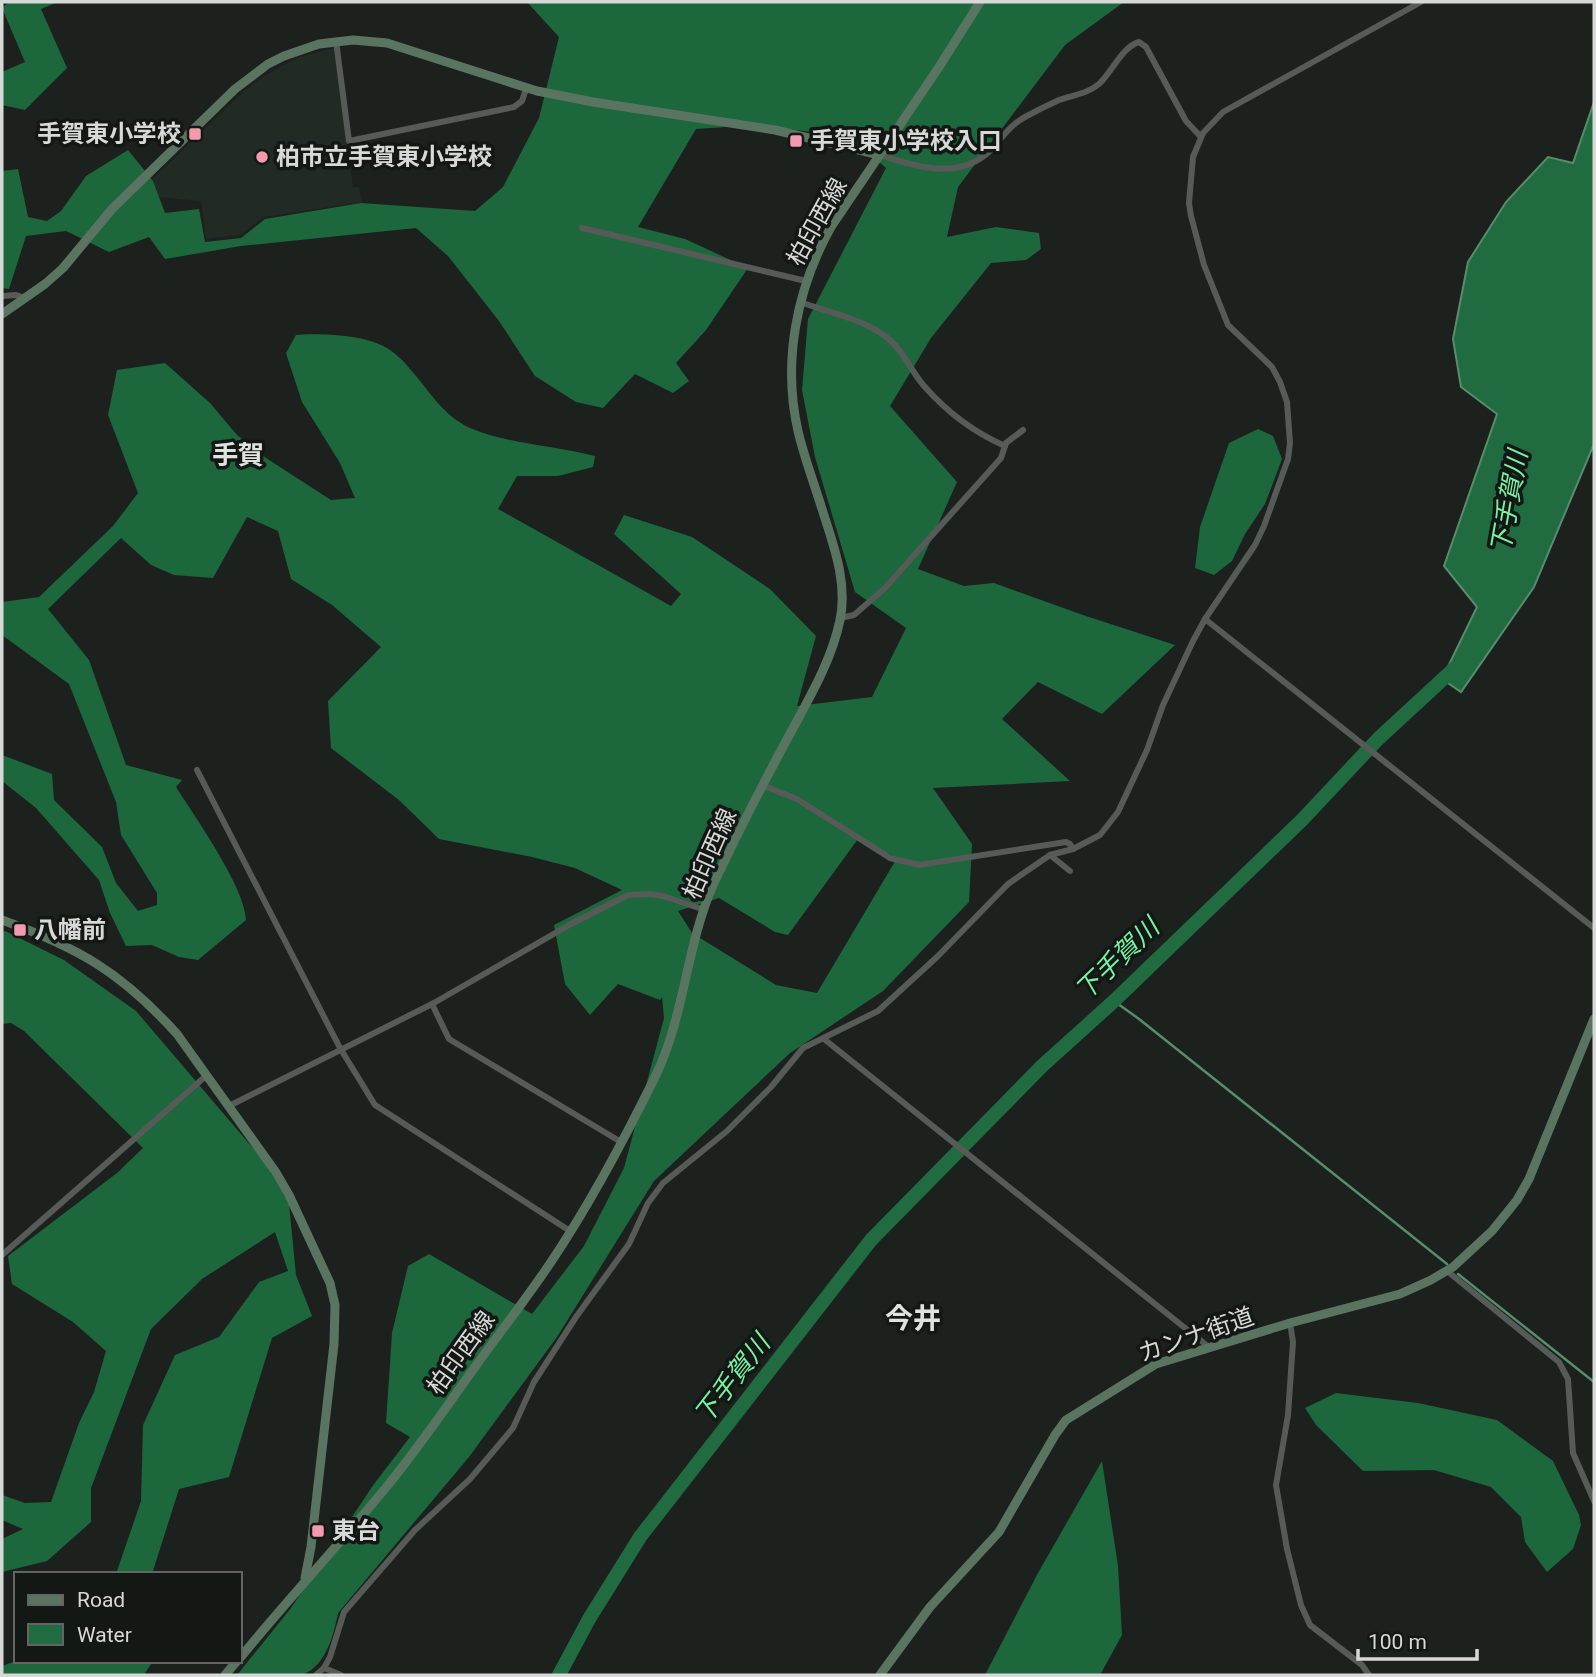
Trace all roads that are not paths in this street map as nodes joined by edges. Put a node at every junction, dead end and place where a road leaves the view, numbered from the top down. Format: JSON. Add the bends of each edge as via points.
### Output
{"nodes":[{"id":1,"x":980,"y":2,"type":"edge"},
{"id":2,"x":1402,"y":2,"type":"edge"},
{"id":3,"x":1422,"y":2,"type":"edge"},
{"id":4,"x":1408,"y":10,"type":"junction"},
{"id":5,"x":336,"y":41,"type":"junction"},
{"id":6,"x":526,"y":89,"type":"junction"},
{"id":7,"x":1201,"y":137,"type":"junction"},
{"id":8,"x":880,"y":155,"type":"junction"},
{"id":9,"x":582,"y":228,"type":"dead end"},
{"id":10,"x":806,"y":281,"type":"junction"},
{"id":11,"x":2,"y":296,"type":"edge"},
{"id":12,"x":26,"y":298,"type":"junction"},
{"id":13,"x":800,"y":302,"type":"junction"},
{"id":14,"x":2,"y":314,"type":"edge"},
{"id":15,"x":1023,"y":430,"type":"dead end"},
{"id":16,"x":1005,"y":446,"type":"junction"},
{"id":17,"x":840,"y":618,"type":"junction"},
{"id":18,"x":1205,"y":619,"type":"junction"},
{"id":19,"x":197,"y":770,"type":"dead end"},
{"id":20,"x":762,"y":785,"type":"junction"},
{"id":21,"x":1073,"y":849,"type":"junction"},
{"id":22,"x":1050,"y":855,"type":"junction"},
{"id":23,"x":1070,"y":871,"type":"dead end"},
{"id":24,"x":705,"y":910,"type":"junction"},
{"id":25,"x":2,"y":920,"type":"edge"},
{"id":26,"x":1594,"y":928,"type":"edge"},
{"id":27,"x":432,"y":1004,"type":"junction"},
{"id":28,"x":1594,"y":1019,"type":"edge"},
{"id":29,"x":824,"y":1039,"type":"junction"},
{"id":30,"x":340,"y":1048,"type":"junction"},
{"id":31,"x":207,"y":1075,"type":"junction"},
{"id":32,"x":229,"y":1106,"type":"junction"},
{"id":33,"x":621,"y":1142,"type":"junction"},
{"id":34,"x":570,"y":1231,"type":"junction"},
{"id":35,"x":2,"y":1255,"type":"edge"},
{"id":36,"x":1450,"y":1269,"type":"junction"},
{"id":37,"x":1290,"y":1323,"type":"junction"},
{"id":38,"x":1210,"y":1348,"type":"junction"},
{"id":39,"x":1594,"y":1501,"type":"edge"},
{"id":40,"x":304,"y":1580,"type":"junction"},
{"id":41,"x":242,"y":1655,"type":"edge"},
{"id":42,"x":324,"y":1668,"type":"junction"},
{"id":43,"x":316,"y":1675,"type":"edge"},
{"id":44,"x":341,"y":1675,"type":"edge"},
{"id":45,"x":880,"y":1675,"type":"edge"},
{"id":46,"x":1369,"y":1675,"type":"edge"}],
"edges":[{"from":1,"to":8,"type":"street","name":"柏印西線"},
{"from":2,"to":4,"type":"street"},
{"from":3,"to":4,"type":"street"},
{"from":4,"to":7,"type":"street","via":[[1223,111]]},
{"from":5,"to":6,"type":"street","via":[[387,43]]},
{"from":5,"to":6,"type":"street","via":[[349,141],[514,107],[522,102]]},
{"from":5,"to":12,"type":"street","via":[[284,55],[244,82],[112,209],[63,268]]},
{"from":6,"to":8,"type":"street","via":[[775,130]]},
{"from":7,"to":8,"type":"street","via":[[1186,121],[1139,42],[1130,46],[1093,88],[1013,124],[971,164],[946,170]]},
{"from":7,"to":18,"type":"street","via":[[1193,156],[1189,203],[1204,265],[1228,325],[1272,368],[1280,383],[1287,402],[1290,443],[1255,545]]},
{"from":8,"to":10,"type":"street","name":"柏印西線","via":[[831,227]]},
{"from":9,"to":10,"type":"street"},
{"from":10,"to":13,"type":"street","name":"柏印西線"},
{"from":11,"to":12,"type":"street"},
{"from":12,"to":14,"type":"street"},
{"from":13,"to":16,"type":"street","via":[[866,324],[886,337],[923,385],[959,420]]},
{"from":13,"to":17,"type":"street","name":"柏印西線","via":[[793,354],[794,408],[836,553],[843,594]]},
{"from":15,"to":16,"type":"street"},
{"from":16,"to":17,"type":"street","via":[[1001,458],[885,588],[855,615]]},
{"from":17,"to":20,"type":"street","name":"柏印西線","via":[[818,679]]},
{"from":18,"to":21,"type":"street","via":[[1118,812],[1100,835]]},
{"from":18,"to":26,"type":"street"},
{"from":19,"to":30,"type":"street"},
{"from":20,"to":21,"type":"street","via":[[797,799],[890,858],[919,865],[1066,842]]},
{"from":20,"to":24,"type":"street","name":"柏印西線"},
{"from":21,"to":22,"type":"street"},
{"from":22,"to":23,"type":"street"},
{"from":22,"to":29,"type":"street","via":[[1008,884],[878,1011]]},
{"from":24,"to":27,"type":"street","via":[[663,896],[628,895]]},
{"from":24,"to":33,"type":"street","name":"柏印西線","via":[[670,1042]]},
{"from":25,"to":31,"type":"street","via":[[61,943],[138,994]]},
{"from":27,"to":30,"type":"street"},
{"from":27,"to":33,"type":"street","via":[[449,1039]]},
{"from":28,"to":36,"type":"street","name":"カンナ街道","via":[[1523,1189],[1492,1231]]},
{"from":29,"to":38,"type":"street"},
{"from":29,"to":42,"type":"street","via":[[803,1048],[727,1131],[663,1183],[629,1244],[534,1382],[513,1428],[344,1612]]},
{"from":30,"to":32,"type":"street"},
{"from":30,"to":34,"type":"street","via":[[375,1105]]},
{"from":31,"to":32,"type":"street"},
{"from":31,"to":35,"type":"street"},
{"from":32,"to":40,"type":"street","via":[[289,1195],[330,1283],[335,1305]]},
{"from":33,"to":34,"type":"street","name":"柏印西線"},
{"from":34,"to":40,"type":"street","name":"柏印西線","via":[[410,1457]]},
{"from":36,"to":37,"type":"street","name":"カンナ街道","via":[[1399,1294]]},
{"from":36,"to":39,"type":"street","via":[[1559,1362],[1568,1380],[1573,1453]]},
{"from":37,"to":38,"type":"street","name":"カンナ街道"},
{"from":37,"to":46,"type":"street","via":[[1288,1415],[1276,1485],[1287,1549],[1310,1625]]},
{"from":38,"to":45,"type":"street","name":"カンナ街道","via":[[1145,1369],[1066,1420],[999,1532],[930,1607]]},
{"from":40,"to":41,"type":"street","name":"柏印西線"},
{"from":42,"to":43,"type":"street"},
{"from":42,"to":44,"type":"street"}]}
